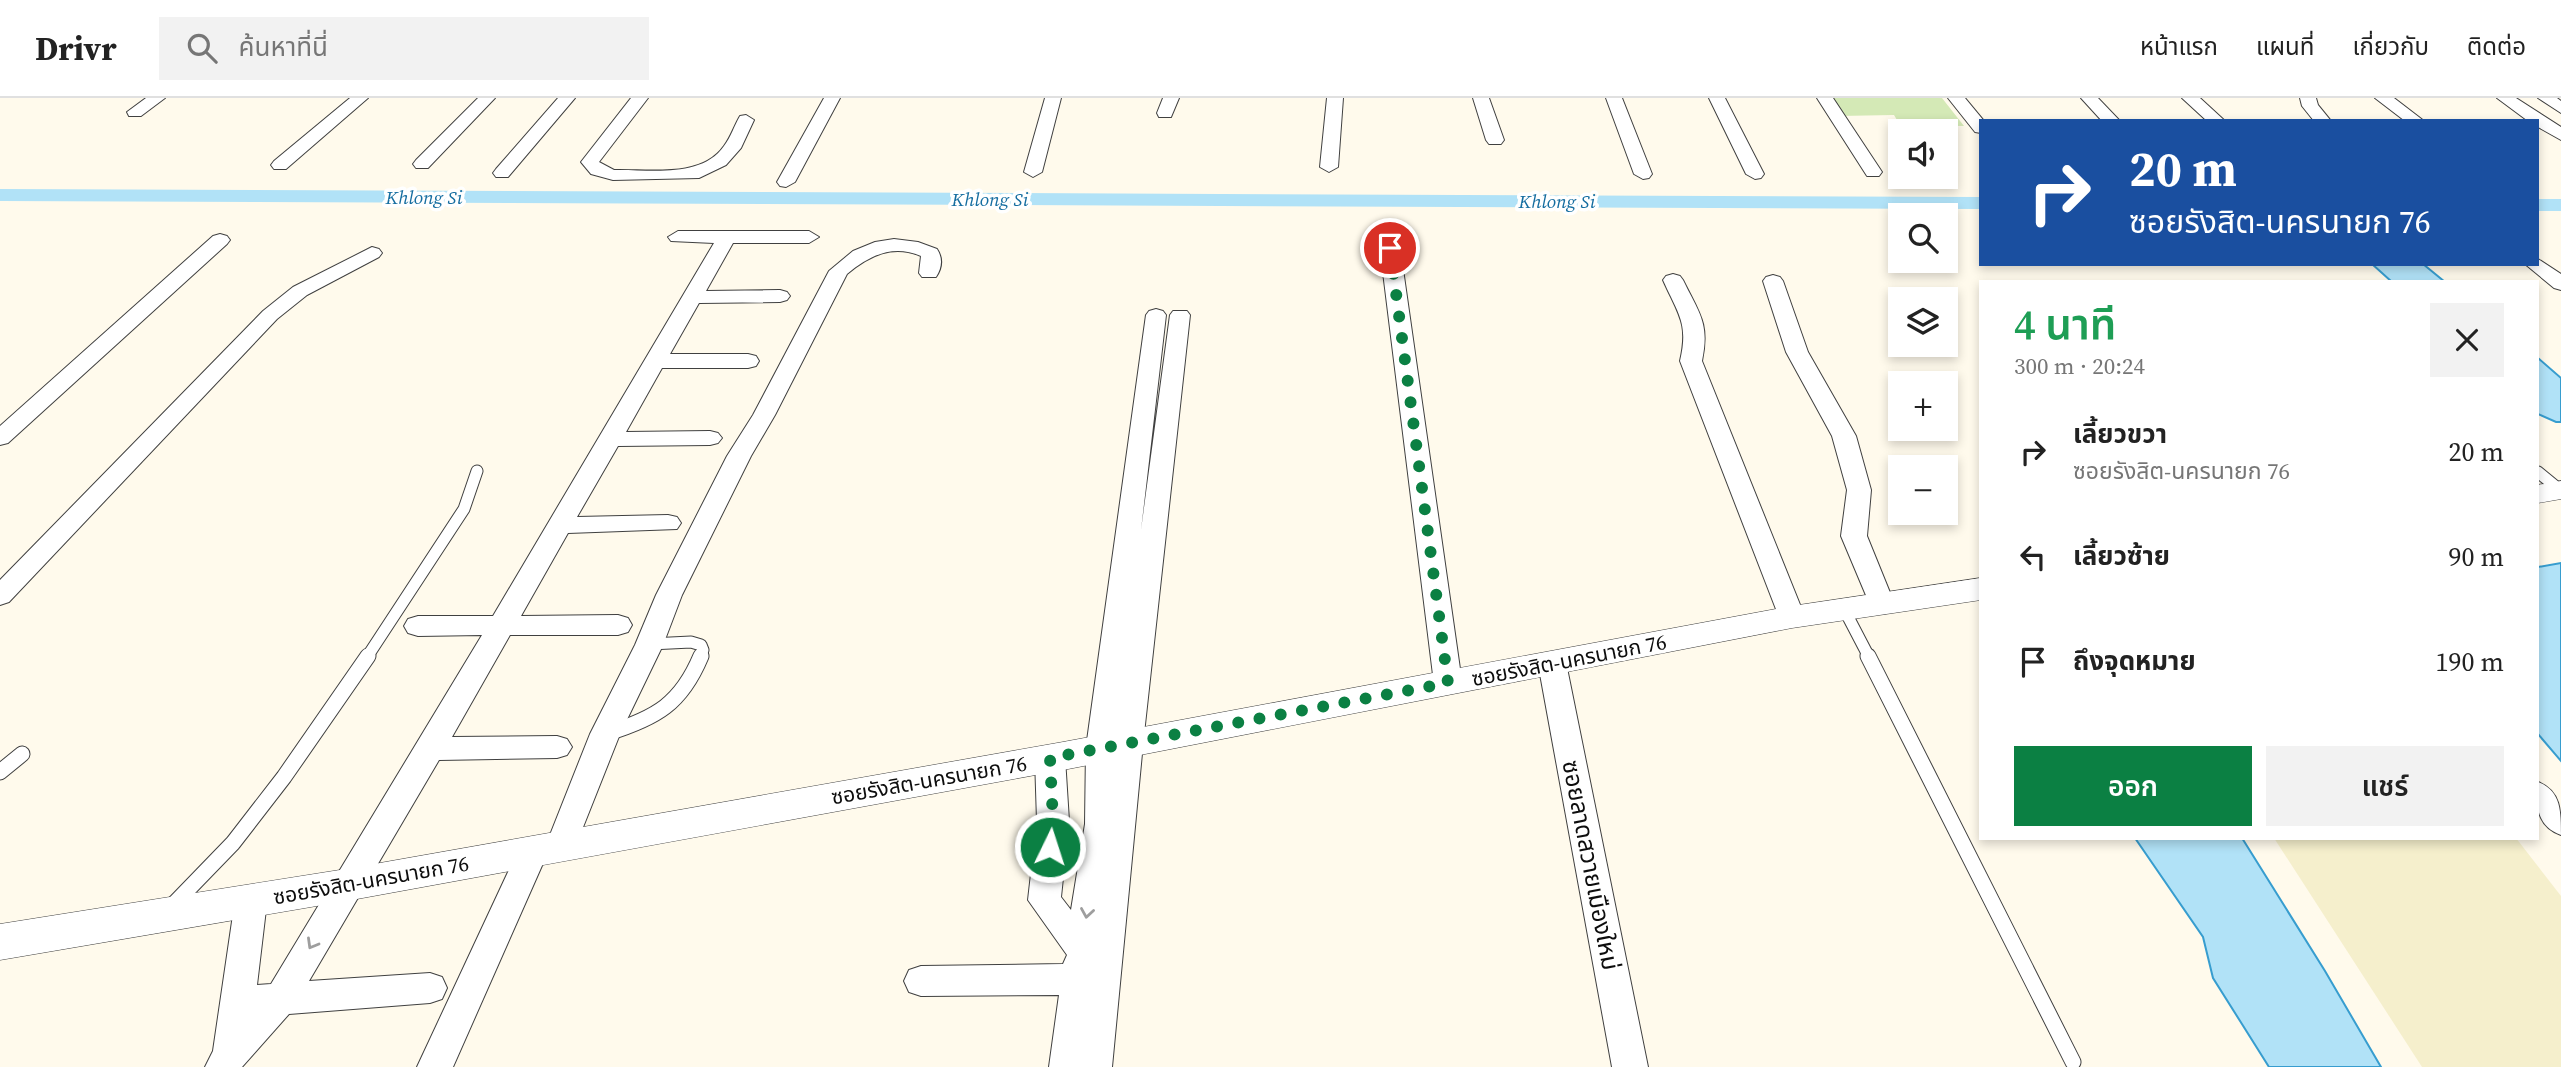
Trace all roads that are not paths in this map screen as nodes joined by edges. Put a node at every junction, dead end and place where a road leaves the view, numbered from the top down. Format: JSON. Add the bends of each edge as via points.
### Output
{"nodes":[{"id":1,"x":157,"y":98,"type":"edge"},
{"id":2,"x":360,"y":98,"type":"edge"},
{"id":3,"x":487,"y":98,"type":"edge"},
{"id":4,"x":566,"y":98,"type":"edge"},
{"id":5,"x":640,"y":98,"type":"edge"},
{"id":6,"x":832,"y":98,"type":"edge"},
{"id":7,"x":1053,"y":98,"type":"edge"},
{"id":8,"x":1335,"y":98,"type":"edge"},
{"id":9,"x":1481,"y":98,"type":"edge"},
{"id":10,"x":1614,"y":98,"type":"edge"},
{"id":11,"x":1717,"y":98,"type":"edge"},
{"id":12,"x":1825,"y":98,"type":"edge"},
{"id":13,"x":1956,"y":98,"type":"edge"},
{"id":14,"x":2089,"y":98,"type":"edge"},
{"id":15,"x":2190,"y":98,"type":"edge"},
{"id":16,"x":2308,"y":98,"type":"edge"},
{"id":17,"x":2384,"y":98,"type":"edge"},
{"id":18,"x":2505,"y":98,"type":"edge"},
{"id":19,"x":2546,"y":98,"type":"edge"},
{"id":20,"x":2561,"y":107,"type":"edge"},
{"id":21,"x":135,"y":112,"type":"dead end"},
{"id":22,"x":2110,"y":119,"type":"edge"},
{"id":23,"x":2215,"y":119,"type":"edge"},
{"id":24,"x":2321,"y":119,"type":"edge"},
{"id":25,"x":2413,"y":119,"type":"edge"},
{"id":26,"x":2537,"y":119,"type":"edge"},
{"id":27,"x":747,"y":120,"type":"dead end"},
{"id":28,"x":2539,"y":120,"type":"edge"},
{"id":29,"x":1979,"y":126,"type":"edge"},
{"id":30,"x":2561,"y":135,"type":"edge"},
{"id":31,"x":1494,"y":140,"type":"dead end"},
{"id":32,"x":422,"y":164,"type":"dead end"},
{"id":33,"x":280,"y":165,"type":"dead end"},
{"id":34,"x":1329,"y":167,"type":"dead end"},
{"id":35,"x":1033,"y":172,"type":"dead end"},
{"id":36,"x":1873,"y":172,"type":"dead end"},
{"id":37,"x":502,"y":173,"type":"dead end"},
{"id":38,"x":1643,"y":174,"type":"dead end"},
{"id":39,"x":1755,"y":174,"type":"dead end"},
{"id":40,"x":786,"y":182,"type":"dead end"},
{"id":41,"x":678,"y":237,"type":"dead end"},
{"id":42,"x":727,"y":237,"type":"junction"},
{"id":43,"x":809,"y":237,"type":"dead end"},
{"id":44,"x":220,"y":240,"type":"dead end"},
{"id":45,"x":1390,"y":248,"type":"dead end"},
{"id":46,"x":372,"y":253,"type":"dead end"},
{"id":47,"x":2538,"y":266,"type":"edge"},
{"id":48,"x":929,"y":273,"type":"dead end"},
{"id":49,"x":1673,"y":280,"type":"dead end"},
{"id":50,"x":1773,"y":281,"type":"dead end"},
{"id":51,"x":2561,"y":284,"type":"edge"},
{"id":52,"x":780,"y":296,"type":"dead end"},
{"id":53,"x":692,"y":297,"type":"junction"},
{"id":54,"x":1168,"y":315,"type":"dead end"},
{"id":55,"x":748,"y":360,"type":"dead end"},
{"id":56,"x":655,"y":362,"type":"junction"},
{"id":57,"x":0,"y":438,"type":"edge"},
{"id":58,"x":710,"y":438,"type":"dead end"},
{"id":59,"x":610,"y":439,"type":"junction"},
{"id":60,"x":477,"y":471,"type":"dead end"},
{"id":61,"x":2539,"y":473,"type":"edge"},
{"id":62,"x":2561,"y":490,"type":"edge"},
{"id":63,"x":2539,"y":494,"type":"edge"},
{"id":64,"x":668,"y":523,"type":"dead end"},
{"id":65,"x":560,"y":525,"type":"junction"},
{"id":66,"x":1979,"y":589,"type":"edge"},
{"id":67,"x":0,"y":596,"type":"edge"},
{"id":68,"x":1881,"y":605,"type":"junction"},
{"id":69,"x":1845,"y":611,"type":"junction"},
{"id":70,"x":1792,"y":617,"type":"junction"},
{"id":71,"x":618,"y":625,"type":"dead end"},
{"id":72,"x":418,"y":626,"type":"dead end"},
{"id":73,"x":501,"y":627,"type":"junction"},
{"id":74,"x":649,"y":645,"type":"junction"},
{"id":75,"x":1552,"y":663,"type":"junction"},
{"id":76,"x":1448,"y":683,"type":"junction"},
{"id":77,"x":605,"y":734,"type":"junction"},
{"id":78,"x":1114,"y":746,"type":"junction"},
{"id":79,"x":557,"y":747,"type":"dead end"},
{"id":80,"x":430,"y":749,"type":"junction"},
{"id":81,"x":22,"y":754,"type":"dead end"},
{"id":82,"x":1050,"y":758,"type":"junction"},
{"id":83,"x":0,"y":772,"type":"edge"},
{"id":84,"x":2539,"y":795,"type":"edge"},
{"id":85,"x":2561,"y":822,"type":"edge"},
{"id":86,"x":547,"y":849,"type":"junction"},
{"id":87,"x":346,"y":885,"type":"junction"},
{"id":88,"x":251,"y":901,"type":"junction"},
{"id":89,"x":164,"y":915,"type":"junction"},
{"id":90,"x":0,"y":942,"type":"edge"},
{"id":91,"x":1080,"y":964,"type":"junction"},
{"id":92,"x":921,"y":981,"type":"dead end"},
{"id":93,"x":430,"y":988,"type":"dead end"},
{"id":94,"x":282,"y":996,"type":"junction"},
{"id":95,"x":237,"y":1002,"type":"junction"},
{"id":96,"x":227,"y":1061,"type":"edge"},
{"id":97,"x":2073,"y":1062,"type":"dead end"},
{"id":98,"x":435,"y":1067,"type":"edge"},
{"id":99,"x":1067,"y":1067,"type":"edge"},
{"id":100,"x":1094,"y":1067,"type":"edge"},
{"id":101,"x":1630,"y":1067,"type":"edge"}],
"edges":[{"from":1,"to":21,"type":"street"},
{"from":2,"to":33,"type":"street"},
{"from":3,"to":32,"type":"street"},
{"from":4,"to":37,"type":"street"},
{"from":5,"to":27,"type":"street","via":[[590,162],[597,170],[612,175],[699,173],[732,148]]},
{"from":6,"to":40,"type":"street"},
{"from":7,"to":35,"type":"street"},
{"from":8,"to":34,"type":"street"},
{"from":9,"to":31,"type":"street"},
{"from":10,"to":38,"type":"street"},
{"from":11,"to":39,"type":"street"},
{"from":12,"to":36,"type":"street"},
{"from":13,"to":29,"type":"street"},
{"from":14,"to":22,"type":"street"},
{"from":15,"to":23,"type":"street"},
{"from":16,"to":24,"type":"street"},
{"from":17,"to":25,"type":"street"},
{"from":18,"to":26,"type":"street"},
{"from":19,"to":20,"type":"street"},
{"from":28,"to":30,"type":"street"},
{"from":41,"to":42,"type":"street"},
{"from":42,"to":43,"type":"street"},
{"from":42,"to":53,"type":"street"},
{"from":44,"to":57,"type":"street"},
{"from":45,"to":76,"type":"street"},
{"from":46,"to":67,"type":"street","via":[[300,291],[270,314]]},
{"from":47,"to":51,"type":"street"},
{"from":48,"to":74,"type":"street","via":[[930,253],[896,244],[862,252],[839,271],[739,456]]},
{"from":49,"to":70,"type":"street","via":[[1693,323],[1696,338],[1691,361]]},
{"from":50,"to":68,"type":"street","via":[[1797,352],[1847,446],[1859,490],[1854,537]]},
{"from":52,"to":53,"type":"street"},
{"from":53,"to":56,"type":"street"},
{"from":54,"to":78,"type":"street"},
{"from":55,"to":56,"type":"street"},
{"from":56,"to":59,"type":"street"},
{"from":58,"to":59,"type":"street"},
{"from":59,"to":65,"type":"street"},
{"from":60,"to":89,"type":"lane","via":[[464,509],[300,754],[233,844]]},
{"from":61,"to":62,"type":"lane"},
{"from":62,"to":63,"type":"street"},
{"from":64,"to":65,"type":"street"},
{"from":65,"to":73,"type":"street"},
{"from":66,"to":68,"type":"street","name":"ซอยรังสิต-นครนายก 76"},
{"from":68,"to":69,"type":"street","name":"ซอยรังสิต-นครนายก 76"},
{"from":69,"to":70,"type":"street","name":"ซอยรังสิต-นครนายก 76"},
{"from":69,"to":97,"type":"lane"},
{"from":70,"to":75,"type":"street","name":"ซอยรังสิต-นครนายก 76"},
{"from":71,"to":73,"type":"street"},
{"from":72,"to":73,"type":"street"},
{"from":73,"to":80,"type":"street"},
{"from":74,"to":77,"type":"street"},
{"from":74,"to":77,"type":"lane","via":[[691,642],[703,650],[684,691],[672,704],[638,724]]},
{"from":75,"to":76,"type":"street","name":"ซอยรังสิต-นครนายก 76"},
{"from":75,"to":101,"type":"street","name":"ซอยลาดสวายเมืองใหม่"},
{"from":76,"to":78,"type":"street","name":"ซอยรังสิต-นครนายก 76"},
{"from":77,"to":86,"type":"street"},
{"from":78,"to":82,"type":"street","name":"ซอยรังสิต-นครนายก 76"},
{"from":78,"to":91,"type":"street","one_way":true},
{"from":78,"to":100,"type":"street"},
{"from":79,"to":80,"type":"street"},
{"from":80,"to":87,"type":"street"},
{"from":81,"to":83,"type":"lane"},
{"from":82,"to":86,"type":"street","name":"ซอยรังสิต-นครนายก 76"},
{"from":82,"to":91,"type":"street","via":[[1053,821],[1044,900]]},
{"from":84,"to":85,"type":"street"},
{"from":86,"to":87,"type":"street","name":"ซอยรังสิต-นครนายก 76"},
{"from":86,"to":98,"type":"street"},
{"from":87,"to":88,"type":"street","name":"ซอยรังสิต-นครนายก 76"},
{"from":87,"to":94,"type":"street","one_way":true},
{"from":88,"to":89,"type":"street","name":"ซอยรังสิต-นครนายก 76"},
{"from":88,"to":95,"type":"street"},
{"from":89,"to":90,"type":"street","name":"ซอยรังสิต-นครนายก 76"},
{"from":91,"to":92,"type":"street"},
{"from":91,"to":99,"type":"street"},
{"from":93,"to":94,"type":"street"},
{"from":94,"to":95,"type":"street"},
{"from":94,"to":96,"type":"street"},
{"from":95,"to":96,"type":"street"}]}
